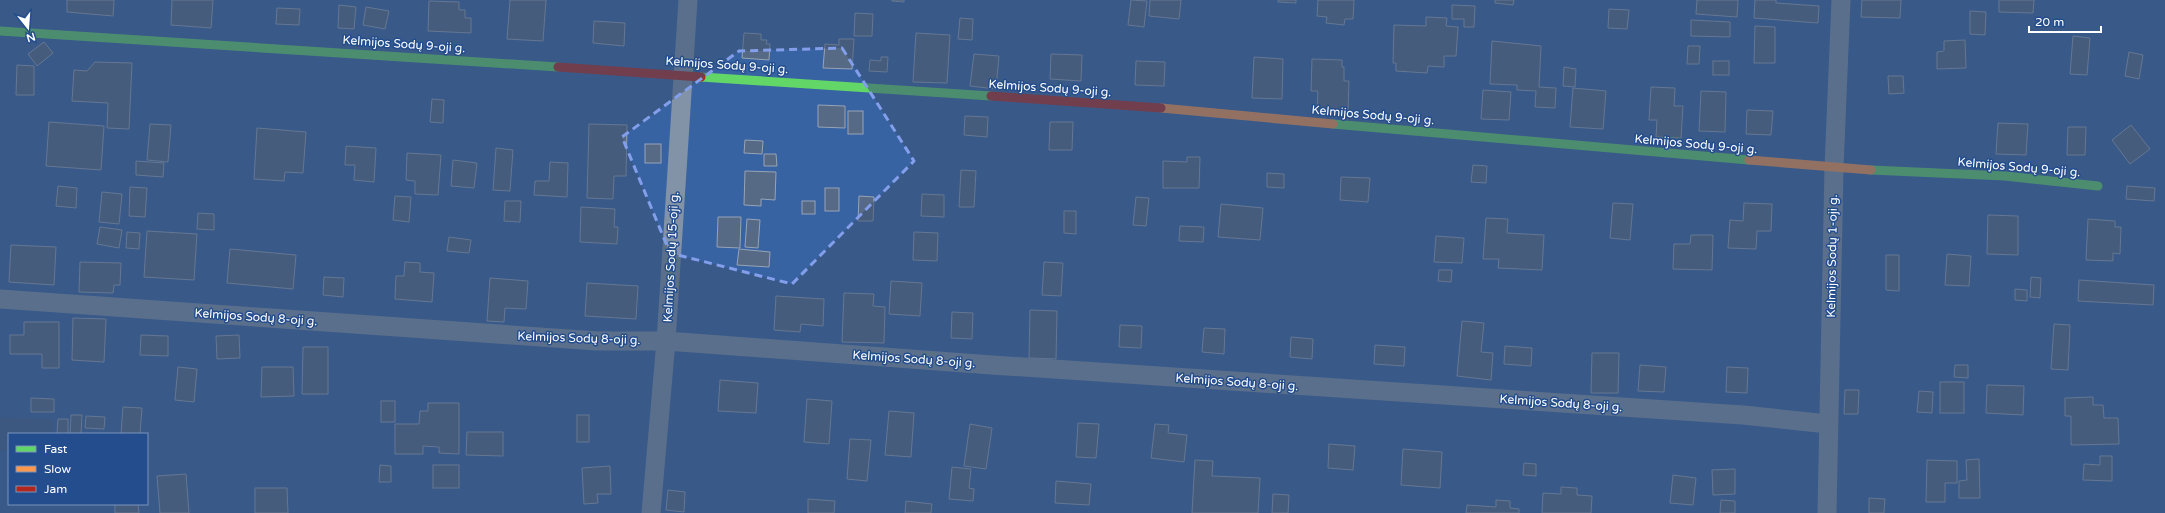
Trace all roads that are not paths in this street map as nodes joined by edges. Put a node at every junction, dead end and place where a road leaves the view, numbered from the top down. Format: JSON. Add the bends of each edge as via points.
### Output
{"nodes":[{"id":1,"x":688,"y":0,"type":"edge"},
{"id":2,"x":1841,"y":0,"type":"edge"},
{"id":3,"x":0,"y":30,"type":"edge"},
{"id":4,"x":682,"y":74,"type":"junction"},
{"id":5,"x":1834,"y":168,"type":"junction"},
{"id":6,"x":2098,"y":186,"type":"dead end"},
{"id":7,"x":0,"y":299,"type":"edge"},
{"id":8,"x":666,"y":340,"type":"junction"},
{"id":9,"x":1828,"y":424,"type":"junction"},
{"id":10,"x":650,"y":513,"type":"edge"},
{"id":11,"x":1827,"y":513,"type":"edge"}],
"edges":[{"from":1,"to":4,"type":"street","name":"Kelmijos Sodų 15-oji g."},
{"from":2,"to":5,"type":"street","name":"Kelmijos Sodų 1-oji g."},
{"from":3,"to":4,"type":"street","name":"Kelmijos Sodų 9-oji g."},
{"from":4,"to":5,"type":"street","name":"Kelmijos Sodų 9-oji g.","via":[[1090,102]]},
{"from":4,"to":8,"type":"street","name":"Kelmijos Sodų 15-oji g."},
{"from":5,"to":6,"type":"street","name":"Kelmijos Sodų 9-oji g.","via":[[2005,176]]},
{"from":5,"to":9,"type":"street","name":"Kelmijos Sodų 1-oji g."},
{"from":7,"to":8,"type":"street","name":"Kelmijos Sodų 8-oji g.","via":[[589,341]]},
{"from":8,"to":9,"type":"street","name":"Kelmijos Sodų 8-oji g."},
{"from":8,"to":10,"type":"street","name":"Kelmijos Sodų 15-oji g."},
{"from":9,"to":11,"type":"street","name":"Kelmijos Sodų 1-oji g."}]}
